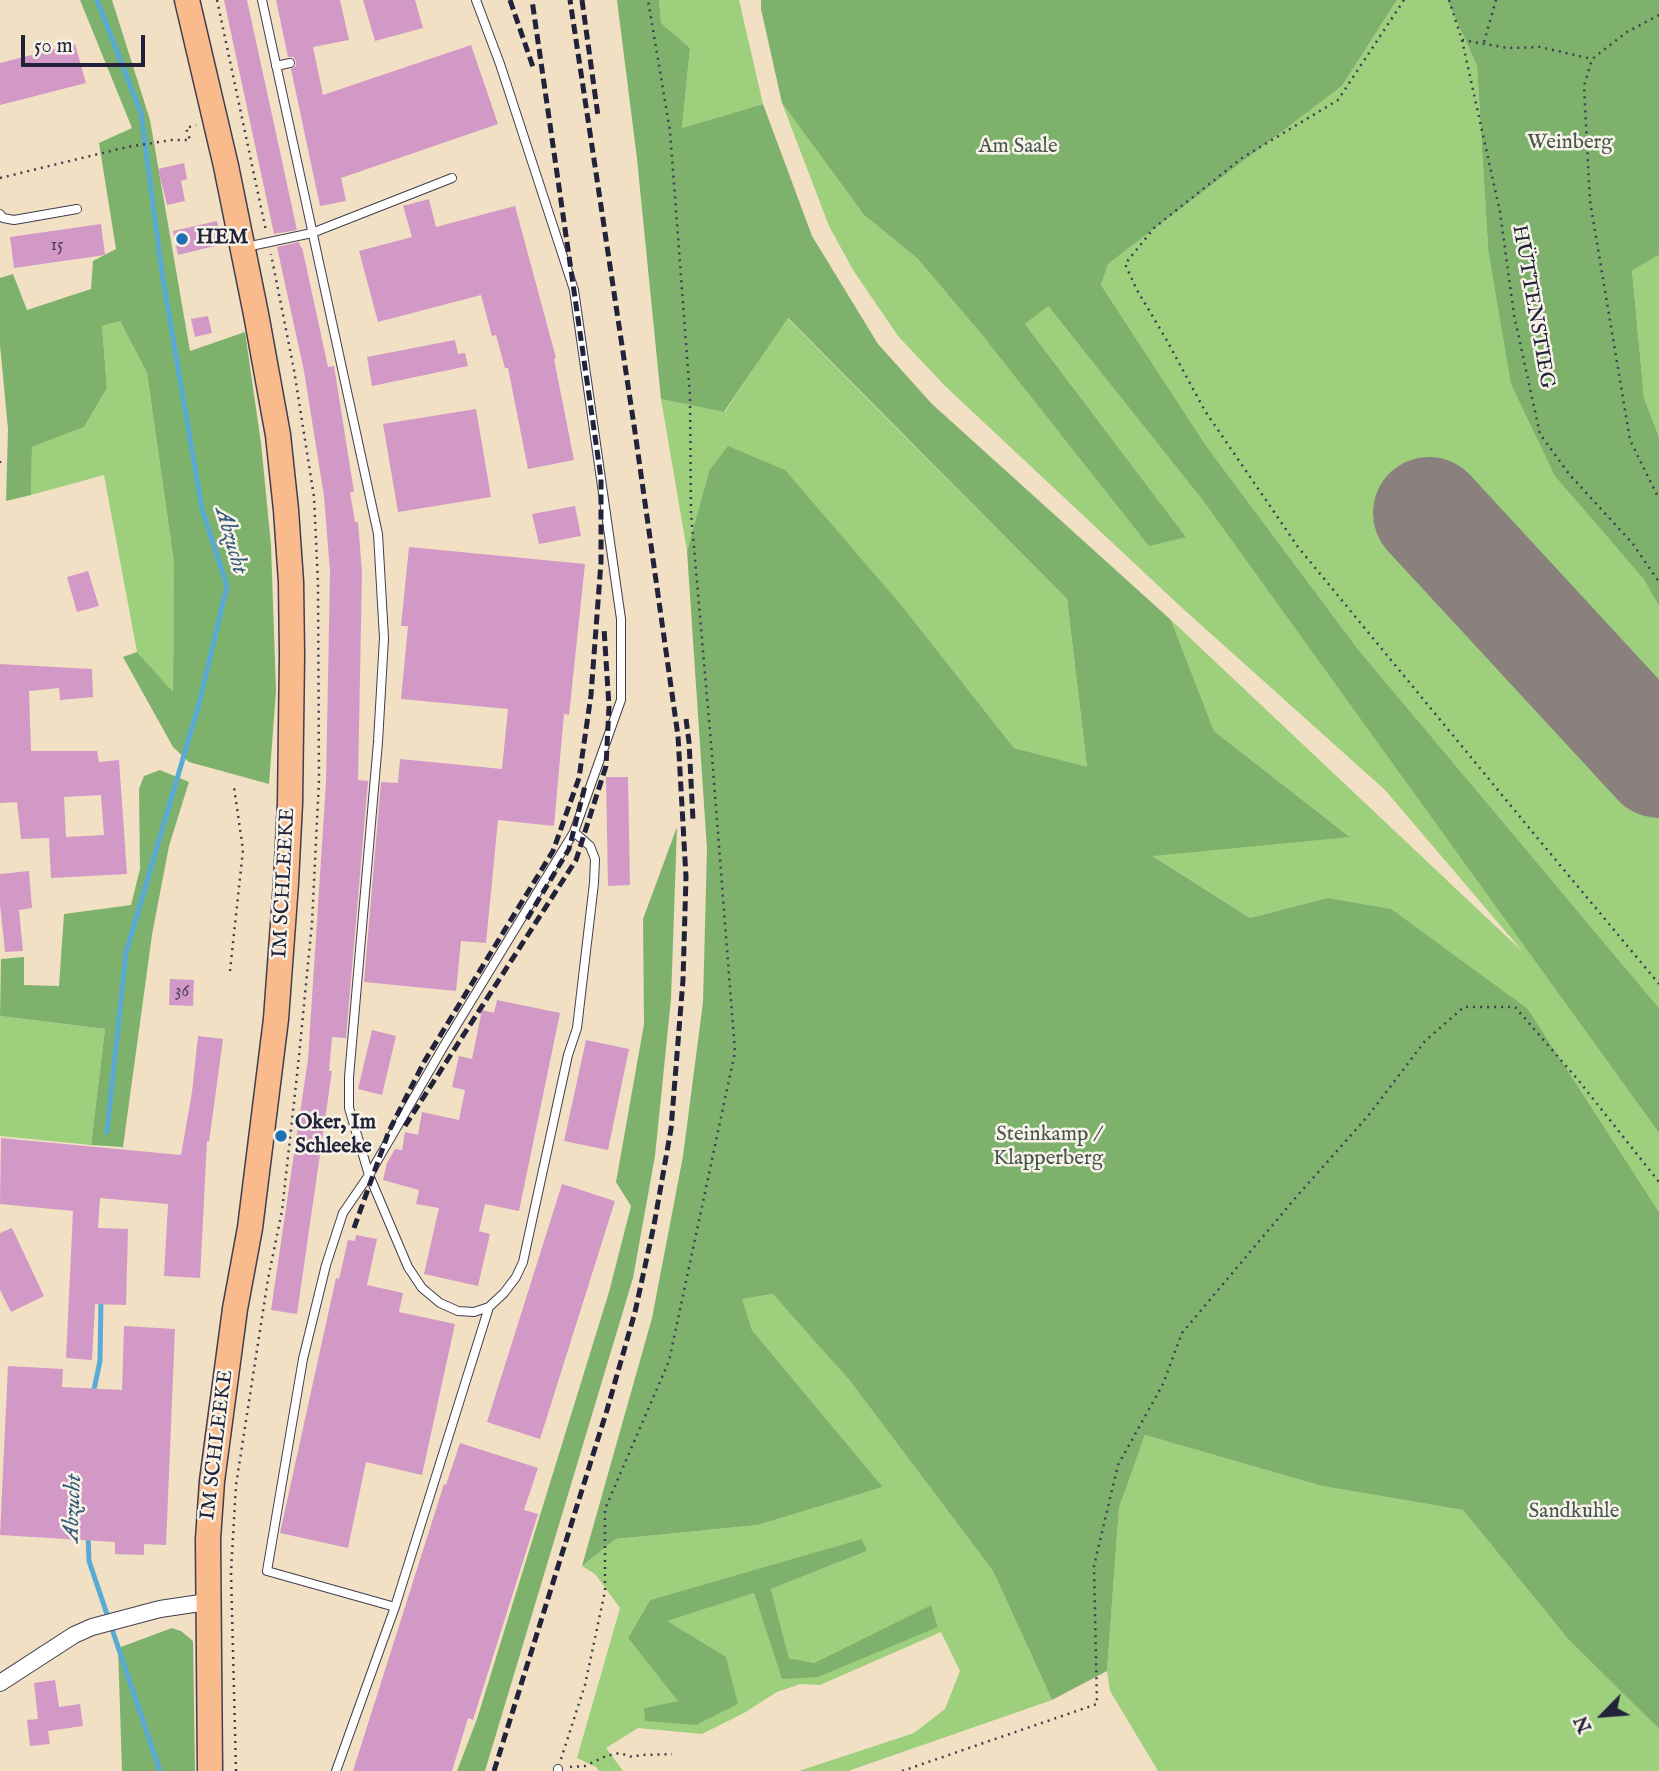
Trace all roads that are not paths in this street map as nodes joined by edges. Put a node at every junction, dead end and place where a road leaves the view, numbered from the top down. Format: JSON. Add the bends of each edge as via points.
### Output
{"nodes":[{"id":1,"x":187,"y":0,"type":"edge"},
{"id":2,"x":262,"y":0,"type":"edge"},
{"id":3,"x":476,"y":0,"type":"edge"},
{"id":4,"x":290,"y":63,"type":"dead end"},
{"id":5,"x":276,"y":66,"type":"junction"},
{"id":6,"x":452,"y":178,"type":"dead end"},
{"id":7,"x":77,"y":209,"type":"dead end"},
{"id":8,"x":0,"y":214,"type":"edge"},
{"id":9,"x":312,"y":233,"type":"junction"},
{"id":10,"x":243,"y":248,"type":"junction"},
{"id":11,"x":573,"y":832,"type":"junction"},
{"id":12,"x":369,"y":1175,"type":"junction"},
{"id":13,"x":489,"y":1307,"type":"junction"},
{"id":14,"x":207,"y":1602,"type":"junction"},
{"id":15,"x":395,"y":1607,"type":"junction"},
{"id":16,"x":0,"y":1683,"type":"edge"},
{"id":17,"x":210,"y":1771,"type":"edge"},
{"id":18,"x":336,"y":1771,"type":"edge"}],
"edges":[{"from":1,"to":10,"type":"main road","name":"IM SCHLEEKE"},
{"from":2,"to":5,"type":"lane"},
{"from":3,"to":11,"type":"lane","via":[[574,290],[621,619],[621,700]]},
{"from":4,"to":5,"type":"lane"},
{"from":5,"to":9,"type":"lane"},
{"from":6,"to":9,"type":"lane"},
{"from":7,"to":8,"type":"lane","via":[[14,220]]},
{"from":9,"to":10,"type":"lane"},
{"from":9,"to":12,"type":"lane","via":[[378,534],[384,638],[349,1077],[349,1108]]},
{"from":10,"to":14,"type":"main road","name":"IM SCHLEEKE","via":[[278,435],[286,510],[292,655],[290,803],[276,1019],[212,1481]]},
{"from":11,"to":12,"type":"lane"},
{"from":11,"to":13,"type":"lane","via":[[590,846],[595,859],[577,1028],[523,1262],[516,1278]]},
{"from":12,"to":13,"type":"lane","via":[[408,1267],[422,1288],[458,1311]]},
{"from":12,"to":15,"type":"lane","via":[[343,1213],[326,1265],[303,1359],[267,1571]]},
{"from":13,"to":15,"type":"lane"},
{"from":14,"to":16,"type":"street","via":[[160,1609],[74,1635]]},
{"from":14,"to":17,"type":"main road","name":"IM SCHLEEKE"},
{"from":15,"to":18,"type":"lane"}]}
